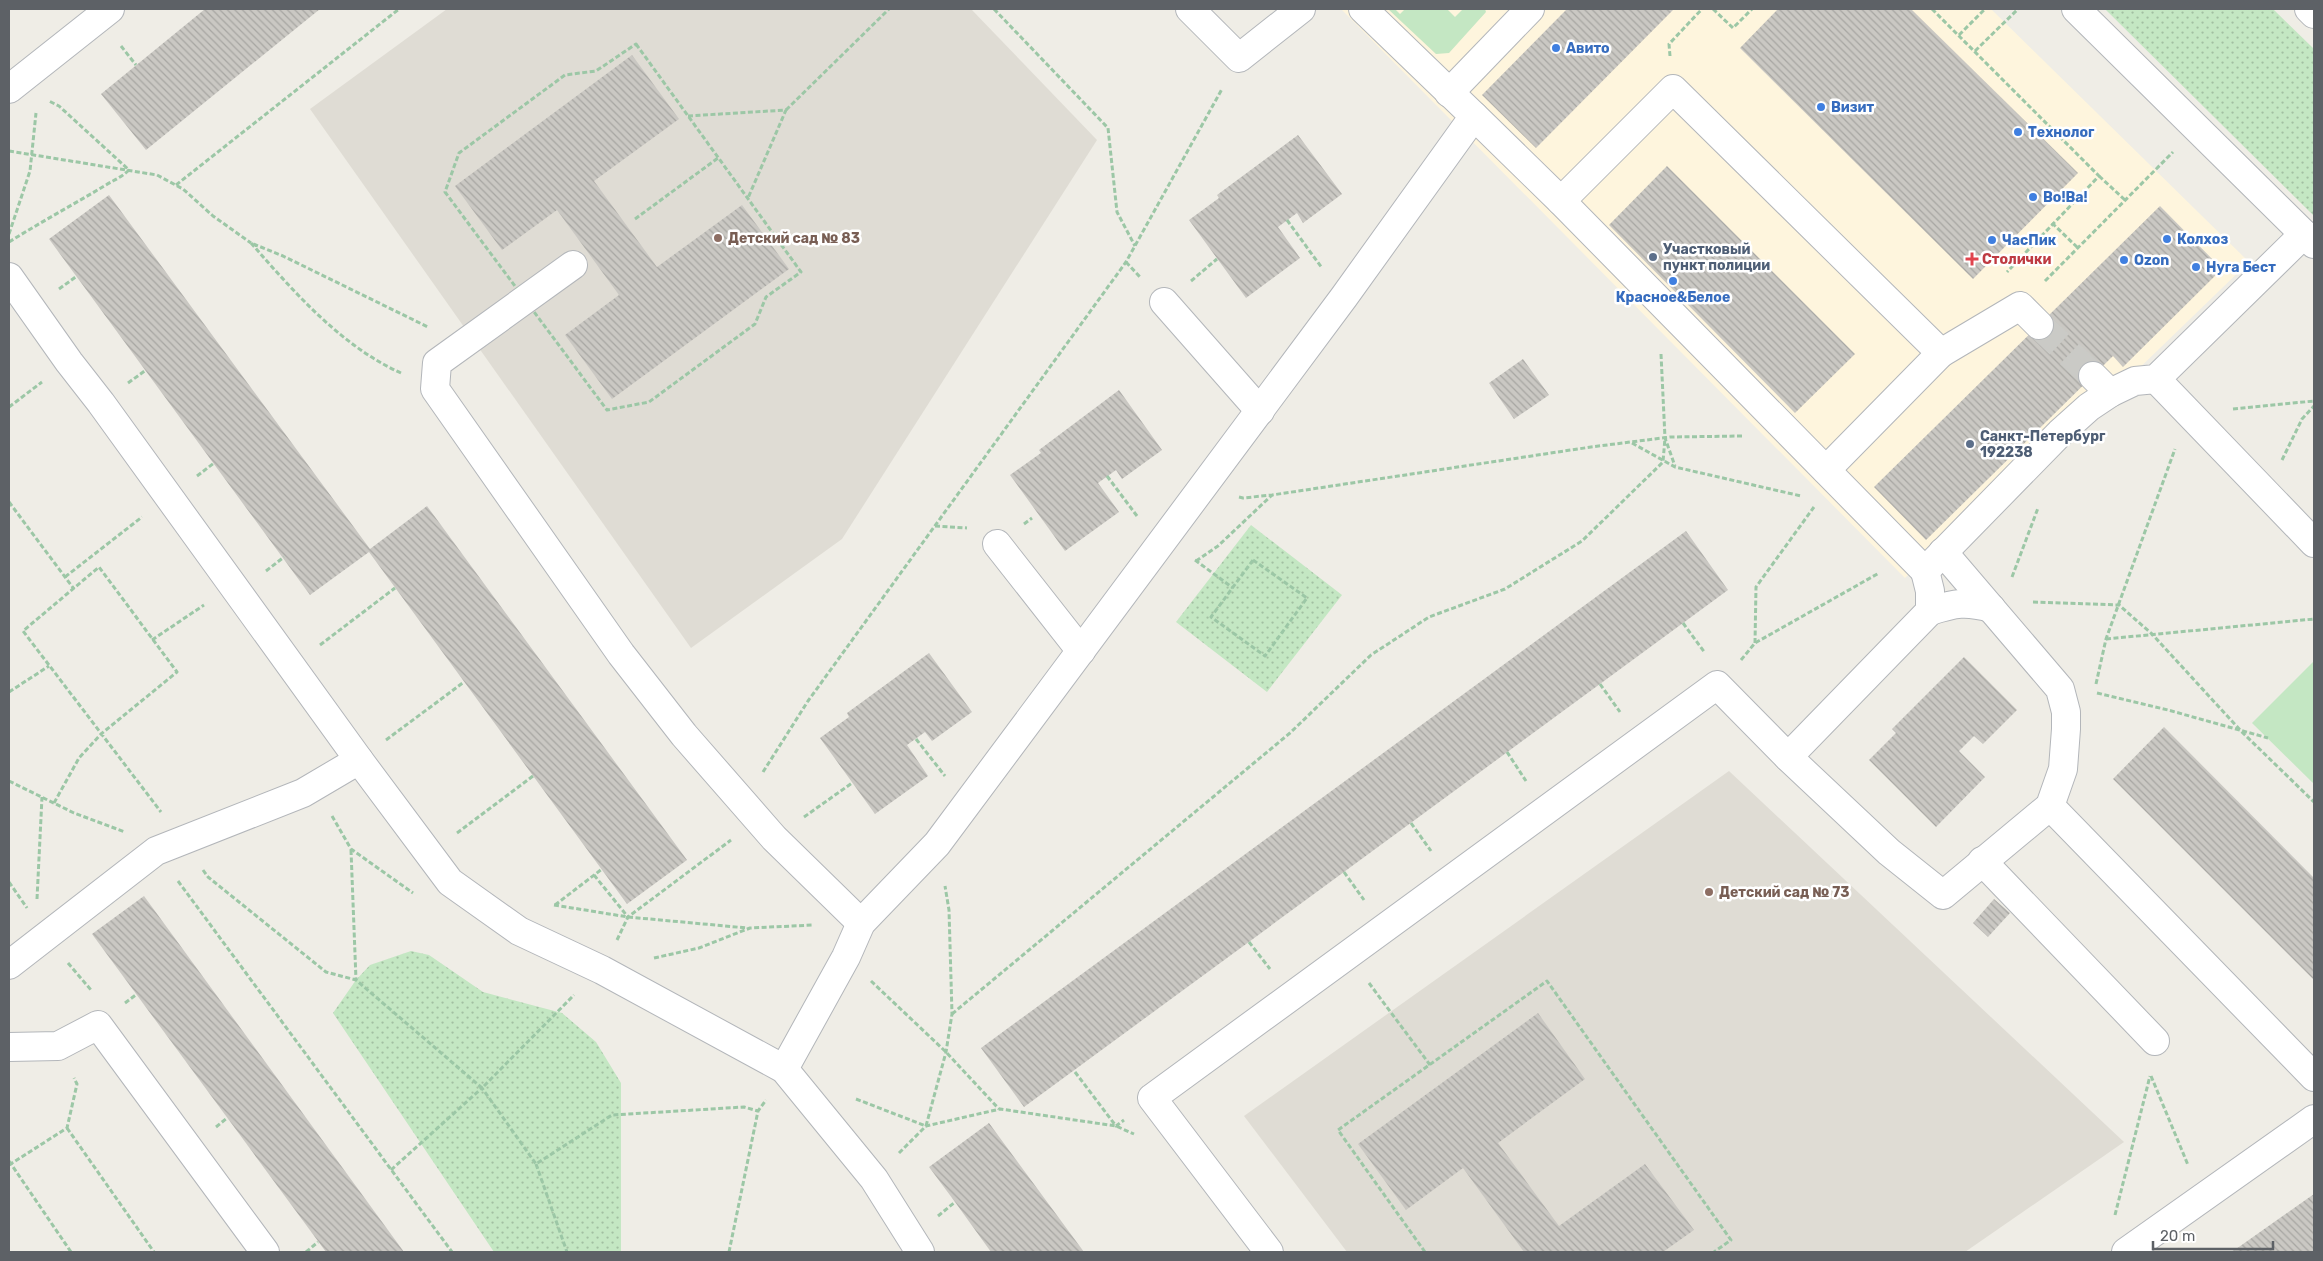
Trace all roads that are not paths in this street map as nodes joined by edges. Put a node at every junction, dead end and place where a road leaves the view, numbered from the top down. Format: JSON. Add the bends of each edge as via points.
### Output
{"nodes":[{"id":1,"x":110,"y":9,"type":"edge"},
{"id":2,"x":1190,"y":9,"type":"edge"},
{"id":3,"x":1301,"y":9,"type":"edge"},
{"id":4,"x":1363,"y":9,"type":"edge"},
{"id":5,"x":1530,"y":9,"type":"edge"},
{"id":6,"x":2076,"y":9,"type":"edge"},
{"id":7,"x":2309,"y":9,"type":"edge"},
{"id":8,"x":2314,"y":14,"type":"edge"},
{"id":9,"x":22,"y":88,"type":"edge"},
{"id":10,"x":1450,"y":93,"type":"junction"},
{"id":11,"x":1474,"y":116,"type":"junction"},
{"id":12,"x":1561,"y":201,"type":"junction"},
{"id":13,"x":2309,"y":239,"type":"edge"},
{"id":14,"x":573,"y":265,"type":"dead end"},
{"id":15,"x":9,"y":277,"type":"edge"},
{"id":16,"x":1164,"y":302,"type":"dead end"},
{"id":17,"x":2029,"y":315,"type":"road end"},
{"id":18,"x":1941,"y":353,"type":"junction"},
{"id":19,"x":2156,"y":379,"type":"junction"},
{"id":20,"x":1260,"y":411,"type":"junction"},
{"id":21,"x":1827,"y":484,"type":"junction"},
{"id":22,"x":2314,"y":543,"type":"edge"},
{"id":23,"x":997,"y":544,"type":"dead end"},
{"id":24,"x":1926,"y":559,"type":"junction"},
{"id":25,"x":1997,"y":607,"type":"junction"},
{"id":26,"x":1930,"y":611,"type":"junction"},
{"id":27,"x":1081,"y":651,"type":"junction"},
{"id":28,"x":1788,"y":757,"type":"junction"},
{"id":29,"x":359,"y":760,"type":"junction"},
{"id":30,"x":2050,"y":806,"type":"junction"},
{"id":31,"x":1982,"y":862,"type":"junction"},
{"id":32,"x":861,"y":923,"type":"junction"},
{"id":33,"x":9,"y":965,"type":"edge"},
{"id":34,"x":2155,"y":1041,"type":"road end"},
{"id":35,"x":9,"y":1047,"type":"edge"},
{"id":36,"x":784,"y":1069,"type":"junction"},
{"id":37,"x":2314,"y":1077,"type":"edge"},
{"id":38,"x":2314,"y":1119,"type":"edge"},
{"id":39,"x":265,"y":1252,"type":"edge"},
{"id":40,"x":920,"y":1252,"type":"edge"},
{"id":41,"x":1269,"y":1252,"type":"edge"},
{"id":42,"x":2126,"y":1252,"type":"edge"}],
"edges":[{"from":1,"to":9,"type":"street"},
{"from":2,"to":3,"type":"street","via":[[1239,58]]},
{"from":4,"to":10,"type":"street"},
{"from":5,"to":10,"type":"street"},
{"from":6,"to":13,"type":"street"},
{"from":7,"to":8,"type":"street"},
{"from":10,"to":11,"type":"street"},
{"from":11,"to":12,"type":"street"},
{"from":11,"to":20,"type":"street"},
{"from":12,"to":18,"type":"street","via":[[1673,89]]},
{"from":12,"to":21,"type":"street","via":[[1791,435]]},
{"from":13,"to":19,"type":"street"},
{"from":14,"to":32,"type":"street","via":[[437,363],[435,388],[620,654],[684,735],[759,820]]},
{"from":15,"to":29,"type":"street"},
{"from":16,"to":20,"type":"street"},
{"from":17,"to":18,"type":"street"},
{"from":18,"to":21,"type":"street"},
{"from":19,"to":22,"type":"street"},
{"from":19,"to":24,"type":"street","via":[[2101,384],[2089,407]]},
{"from":20,"to":27,"type":"street"},
{"from":21,"to":24,"type":"street"},
{"from":23,"to":27,"type":"street"},
{"from":24,"to":25,"type":"street"},
{"from":24,"to":26,"type":"street"},
{"from":25,"to":26,"type":"street","via":[[1971,602]]},
{"from":25,"to":30,"type":"street","via":[[2060,689],[2063,700],[2066,728],[2063,769]]},
{"from":26,"to":28,"type":"street"},
{"from":27,"to":32,"type":"street","via":[[937,844]]},
{"from":28,"to":31,"type":"street","via":[[1889,852],[1943,894]]},
{"from":28,"to":41,"type":"street","via":[[1717,685],[1152,1098]]},
{"from":29,"to":33,"type":"street","via":[[303,793],[156,851]]},
{"from":29,"to":36,"type":"street","via":[[450,882],[519,931],[602,970]]},
{"from":30,"to":31,"type":"street"},
{"from":30,"to":37,"type":"street"},
{"from":31,"to":34,"type":"street"},
{"from":32,"to":36,"type":"street","via":[[846,957]]},
{"from":35,"to":39,"type":"street","via":[[58,1046],[98,1025]]},
{"from":36,"to":40,"type":"street","via":[[874,1179]]},
{"from":38,"to":42,"type":"street"}]}
